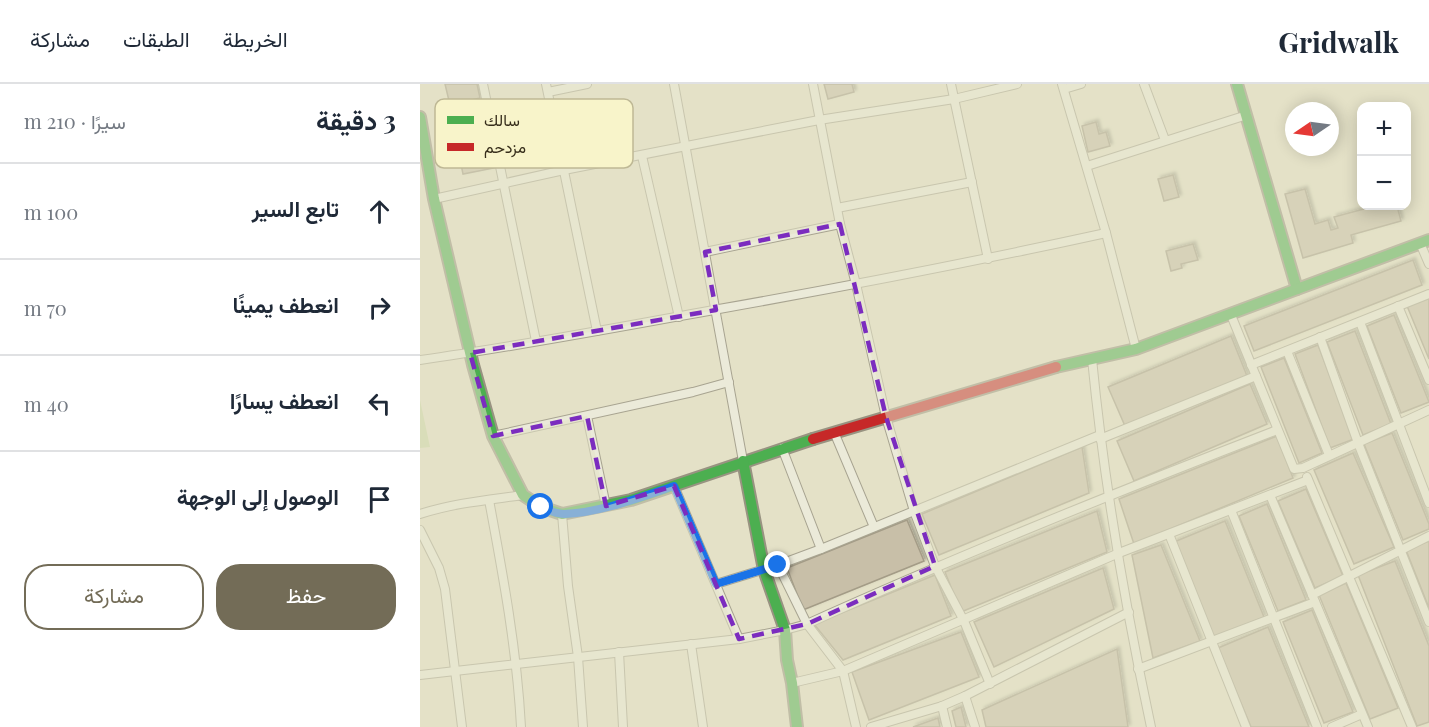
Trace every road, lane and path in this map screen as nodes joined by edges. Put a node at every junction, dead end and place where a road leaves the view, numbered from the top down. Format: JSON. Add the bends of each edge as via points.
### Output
{"nodes":[{"id":1,"x":483,"y":84,"type":"edge"},
{"id":2,"x":586,"y":84,"type":"edge"},
{"id":3,"x":674,"y":84,"type":"edge"},
{"id":4,"x":813,"y":84,"type":"edge"},
{"id":5,"x":951,"y":84,"type":"edge"},
{"id":6,"x":1017,"y":84,"type":"edge"},
{"id":7,"x":1081,"y":84,"type":"edge"},
{"id":8,"x":1144,"y":84,"type":"edge"},
{"id":9,"x":1237,"y":84,"type":"edge"},
{"id":10,"x":1063,"y":87,"type":"edge"},
{"id":11,"x":547,"y":88,"type":"edge"},
{"id":12,"x":486,"y":99,"type":"edge"},
{"id":13,"x":954,"y":99,"type":"junction"},
{"id":14,"x":1247,"y":115,"type":"junction"},
{"id":15,"x":420,"y":117,"type":"edge"},
{"id":16,"x":819,"y":120,"type":"junction"},
{"id":17,"x":1165,"y":140,"type":"junction"},
{"id":18,"x":686,"y":147,"type":"junction"},
{"id":19,"x":423,"y":151,"type":"edge"},
{"id":20,"x":642,"y":156,"type":"junction"},
{"id":21,"x":633,"y":158,"type":"edge"},
{"id":22,"x":1087,"y":166,"type":"junction"},
{"id":23,"x":500,"y":168,"type":"edge"},
{"id":24,"x":575,"y":168,"type":"edge"},
{"id":25,"x":564,"y":170,"type":"junction"},
{"id":26,"x":972,"y":182,"type":"junction"},
{"id":27,"x":504,"y":185,"type":"junction"},
{"id":28,"x":434,"y":199,"type":"junction"},
{"id":29,"x":837,"y":208,"type":"junction"},
{"id":30,"x":840,"y":224,"type":"junction"},
{"id":31,"x":1107,"y":233,"type":"junction"},
{"id":32,"x":1425,"y":242,"type":"edge"},
{"id":33,"x":705,"y":252,"type":"junction"},
{"id":34,"x":988,"y":259,"type":"junction"},
{"id":35,"x":1429,"y":264,"type":"edge"},
{"id":36,"x":856,"y":284,"type":"junction"},
{"id":37,"x":1297,"y":290,"type":"junction"},
{"id":38,"x":1429,"y":294,"type":"edge"},
{"id":39,"x":1398,"y":306,"type":"junction"},
{"id":40,"x":716,"y":310,"type":"junction"},
{"id":41,"x":1231,"y":315,"type":"junction"},
{"id":42,"x":679,"y":317,"type":"junction"},
{"id":43,"x":1360,"y":322,"type":"junction"},
{"id":44,"x":597,"y":331,"type":"junction"},
{"id":45,"x":1320,"y":337,"type":"junction"},
{"id":46,"x":536,"y":341,"type":"junction"},
{"id":47,"x":1136,"y":349,"type":"junction"},
{"id":48,"x":1287,"y":351,"type":"junction"},
{"id":49,"x":470,"y":353,"type":"junction"},
{"id":50,"x":1092,"y":359,"type":"junction"},
{"id":51,"x":420,"y":360,"type":"edge"},
{"id":52,"x":1251,"y":365,"type":"junction"},
{"id":53,"x":1256,"y":376,"type":"junction"},
{"id":54,"x":1429,"y":380,"type":"edge"},
{"id":55,"x":729,"y":382,"type":"junction"},
{"id":56,"x":1429,"y":410,"type":"edge"},
{"id":57,"x":587,"y":416,"type":"junction"},
{"id":58,"x":886,"y":417,"type":"junction"},
{"id":59,"x":1398,"y":424,"type":"junction"},
{"id":60,"x":1277,"y":429,"type":"junction"},
{"id":61,"x":834,"y":432,"type":"junction"},
{"id":62,"x":493,"y":436,"type":"junction"},
{"id":63,"x":1100,"y":437,"type":"junction"},
{"id":64,"x":1358,"y":442,"type":"junction"},
{"id":65,"x":782,"y":448,"type":"junction"},
{"id":66,"x":1329,"y":455,"type":"junction"},
{"id":67,"x":743,"y":461,"type":"junction"},
{"id":68,"x":1303,"y":468,"type":"junction"},
{"id":69,"x":1308,"y":480,"type":"junction"},
{"id":70,"x":674,"y":486,"type":"junction"},
{"id":71,"x":523,"y":495,"type":"junction"},
{"id":72,"x":1109,"y":495,"type":"junction"},
{"id":73,"x":1270,"y":495,"type":"junction"},
{"id":74,"x":489,"y":500,"type":"junction"},
{"id":75,"x":1429,"y":502,"type":"edge"},
{"id":76,"x":606,"y":506,"type":"junction"},
{"id":77,"x":1231,"y":510,"type":"junction"},
{"id":78,"x":914,"y":511,"type":"junction"},
{"id":79,"x":420,"y":514,"type":"edge"},
{"id":80,"x":562,"y":514,"type":"junction"},
{"id":81,"x":874,"y":527,"type":"junction"},
{"id":82,"x":420,"y":530,"type":"edge"},
{"id":83,"x":1169,"y":534,"type":"junction"},
{"id":84,"x":1429,"y":536,"type":"edge"},
{"id":85,"x":821,"y":549,"type":"junction"},
{"id":86,"x":1401,"y":550,"type":"junction"},
{"id":87,"x":1119,"y":553,"type":"junction"},
{"id":88,"x":778,"y":565,"type":"junction"},
{"id":89,"x":935,"y":566,"type":"junction"},
{"id":90,"x":764,"y":570,"type":"junction"},
{"id":91,"x":1349,"y":576,"type":"junction"},
{"id":92,"x":716,"y":584,"type":"junction"},
{"id":93,"x":1314,"y":598,"type":"junction"},
{"id":94,"x":1129,"y":612,"type":"junction"},
{"id":95,"x":1274,"y":619,"type":"junction"},
{"id":96,"x":964,"y":621,"type":"junction"},
{"id":97,"x":1429,"y":622,"type":"edge"},
{"id":98,"x":807,"y":624,"type":"junction"},
{"id":99,"x":785,"y":630,"type":"junction"},
{"id":100,"x":739,"y":639,"type":"junction"},
{"id":101,"x":1212,"y":642,"type":"junction"},
{"id":102,"x":691,"y":644,"type":"junction"},
{"id":103,"x":619,"y":652,"type":"junction"},
{"id":104,"x":578,"y":657,"type":"junction"},
{"id":105,"x":517,"y":664,"type":"junction"},
{"id":106,"x":1138,"y":669,"type":"junction"},
{"id":107,"x":456,"y":671,"type":"junction"},
{"id":108,"x":843,"y":671,"type":"junction"},
{"id":109,"x":420,"y":675,"type":"edge"},
{"id":110,"x":792,"y":683,"type":"junction"},
{"id":111,"x":990,"y":684,"type":"junction"},
{"id":112,"x":965,"y":696,"type":"junction"},
{"id":113,"x":942,"y":706,"type":"junction"},
{"id":114,"x":1362,"y":714,"type":"junction"},
{"id":115,"x":888,"y":725,"type":"edge"},
{"id":116,"x":462,"y":727,"type":"edge"},
{"id":117,"x":521,"y":727,"type":"edge"},
{"id":118,"x":583,"y":727,"type":"edge"},
{"id":119,"x":623,"y":727,"type":"edge"},
{"id":120,"x":703,"y":727,"type":"edge"},
{"id":121,"x":797,"y":727,"type":"edge"},
{"id":122,"x":856,"y":727,"type":"edge"},
{"id":123,"x":871,"y":727,"type":"edge"},
{"id":124,"x":947,"y":727,"type":"edge"},
{"id":125,"x":975,"y":727,"type":"edge"},
{"id":126,"x":1151,"y":727,"type":"edge"},
{"id":127,"x":1246,"y":727,"type":"edge"},
{"id":128,"x":1317,"y":727,"type":"edge"},
{"id":129,"x":1332,"y":727,"type":"edge"},
{"id":130,"x":1368,"y":727,"type":"edge"},
{"id":131,"x":1412,"y":727,"type":"edge"}],
"edges":[{"from":1,"to":12,"type":"street"},
{"from":2,"to":11,"type":"street"},
{"from":3,"to":18,"type":"street"},
{"from":4,"to":16,"type":"street"},
{"from":5,"to":13,"type":"street"},
{"from":6,"to":13,"type":"street"},
{"from":7,"to":10,"type":"street"},
{"from":8,"to":17,"type":"street"},
{"from":9,"to":14,"type":"street"},
{"from":10,"to":22,"type":"street"},
{"from":13,"to":16,"type":"street"},
{"from":13,"to":26,"type":"street"},
{"from":14,"to":17,"type":"street"},
{"from":14,"to":37,"type":"street"},
{"from":15,"to":19,"type":"street"},
{"from":16,"to":18,"type":"street"},
{"from":16,"to":29,"type":"street"},
{"from":17,"to":22,"type":"street"},
{"from":18,"to":20,"type":"street"},
{"from":18,"to":33,"type":"street"},
{"from":19,"to":28,"type":"street"},
{"from":20,"to":21,"type":"street"},
{"from":20,"to":42,"type":"street"},
{"from":22,"to":31,"type":"street"},
{"from":23,"to":27,"type":"street"},
{"from":24,"to":25,"type":"street"},
{"from":25,"to":27,"type":"street"},
{"from":25,"to":44,"type":"street"},
{"from":26,"to":29,"type":"street"},
{"from":26,"to":34,"type":"street"},
{"from":27,"to":28,"type":"street"},
{"from":27,"to":46,"type":"street"},
{"from":28,"to":49,"type":"street"},
{"from":29,"to":30,"type":"street"},
{"from":30,"to":33,"type":"street"},
{"from":30,"to":36,"type":"street"},
{"from":31,"to":34,"type":"street"},
{"from":31,"to":47,"type":"street"},
{"from":32,"to":35,"type":"street"},
{"from":32,"to":37,"type":"street"},
{"from":33,"to":40,"type":"street"},
{"from":34,"to":36,"type":"street"},
{"from":36,"to":40,"type":"street"},
{"from":36,"to":58,"type":"street"},
{"from":37,"to":41,"type":"street"},
{"from":38,"to":39,"type":"street"},
{"from":39,"to":43,"type":"street"},
{"from":39,"to":54,"type":"street"},
{"from":40,"to":42,"type":"street"},
{"from":40,"to":55,"type":"street"},
{"from":41,"to":47,"type":"street"},
{"from":41,"to":52,"type":"street"},
{"from":42,"to":44,"type":"street"},
{"from":43,"to":45,"type":"street"},
{"from":43,"to":59,"type":"street"},
{"from":44,"to":46,"type":"street"},
{"from":45,"to":48,"type":"street"},
{"from":45,"to":64,"type":"street"},
{"from":46,"to":49,"type":"street"},
{"from":47,"to":50,"type":"street"},
{"from":48,"to":52,"type":"street"},
{"from":48,"to":66,"type":"street"},
{"from":49,"to":51,"type":"street"},
{"from":49,"to":62,"type":"street"},
{"from":50,"to":58,"type":"street"},
{"from":50,"to":63,"type":"street"},
{"from":52,"to":53,"type":"street"},
{"from":53,"to":60,"type":"street"},
{"from":53,"to":63,"type":"street"},
{"from":55,"to":57,"type":"street"},
{"from":55,"to":67,"type":"street"},
{"from":56,"to":59,"type":"street"},
{"from":57,"to":62,"type":"street"},
{"from":57,"to":76,"type":"street"},
{"from":58,"to":61,"type":"street"},
{"from":58,"to":78,"type":"street"},
{"from":59,"to":64,"type":"street"},
{"from":59,"to":75,"type":"street"},
{"from":60,"to":68,"type":"street","via":[[1292,467]]},
{"from":60,"to":72,"type":"street"},
{"from":61,"to":65,"type":"street"},
{"from":61,"to":81,"type":"street"},
{"from":62,"to":71,"type":"street"},
{"from":63,"to":72,"type":"street"},
{"from":63,"to":78,"type":"street"},
{"from":64,"to":66,"type":"street"},
{"from":64,"to":86,"type":"street"},
{"from":65,"to":67,"type":"street"},
{"from":65,"to":85,"type":"street"},
{"from":66,"to":68,"type":"street"},
{"from":67,"to":70,"type":"street"},
{"from":67,"to":90,"type":"street"},
{"from":68,"to":69,"type":"street"},
{"from":69,"to":73,"type":"street"},
{"from":69,"to":91,"type":"street"},
{"from":70,"to":76,"type":"street"},
{"from":70,"to":92,"type":"street"},
{"from":71,"to":74,"type":"street"},
{"from":71,"to":80,"type":"street"},
{"from":72,"to":87,"type":"street"},
{"from":72,"to":89,"type":"street"},
{"from":73,"to":77,"type":"street"},
{"from":73,"to":93,"type":"street"},
{"from":74,"to":79,"type":"street"},
{"from":74,"to":105,"type":"street"},
{"from":76,"to":80,"type":"street"},
{"from":77,"to":83,"type":"street"},
{"from":77,"to":95,"type":"street"},
{"from":78,"to":81,"type":"street"},
{"from":78,"to":89,"type":"street"},
{"from":80,"to":104,"type":"street"},
{"from":81,"to":85,"type":"street"},
{"from":82,"to":107,"type":"street","via":[[445,589]]},
{"from":83,"to":87,"type":"street"},
{"from":83,"to":101,"type":"street"},
{"from":84,"to":86,"type":"street"},
{"from":85,"to":88,"type":"street"},
{"from":86,"to":91,"type":"street"},
{"from":86,"to":97,"type":"street"},
{"from":87,"to":94,"type":"street"},
{"from":87,"to":96,"type":"street"},
{"from":88,"to":90,"type":"street"},
{"from":88,"to":98,"type":"street"},
{"from":89,"to":96,"type":"street"},
{"from":89,"to":98,"type":"street"},
{"from":90,"to":92,"type":"street"},
{"from":90,"to":99,"type":"street"},
{"from":91,"to":93,"type":"street"},
{"from":91,"to":131,"type":"street"},
{"from":92,"to":100,"type":"street"},
{"from":93,"to":95,"type":"street"},
{"from":93,"to":114,"type":"street"},
{"from":94,"to":106,"type":"street"},
{"from":94,"to":111,"type":"street"},
{"from":95,"to":101,"type":"street"},
{"from":95,"to":128,"type":"street"},
{"from":96,"to":108,"type":"street"},
{"from":96,"to":111,"type":"street"},
{"from":98,"to":99,"type":"street"},
{"from":98,"to":108,"type":"street"},
{"from":99,"to":100,"type":"street"},
{"from":99,"to":110,"type":"street"},
{"from":100,"to":102,"type":"street"},
{"from":101,"to":106,"type":"street"},
{"from":101,"to":127,"type":"street"},
{"from":102,"to":103,"type":"street"},
{"from":102,"to":120,"type":"street"},
{"from":103,"to":104,"type":"street"},
{"from":103,"to":119,"type":"street"},
{"from":104,"to":105,"type":"street"},
{"from":104,"to":118,"type":"street"},
{"from":105,"to":107,"type":"street"},
{"from":105,"to":117,"type":"street"},
{"from":106,"to":126,"type":"street"},
{"from":107,"to":109,"type":"street"},
{"from":107,"to":116,"type":"street"},
{"from":108,"to":110,"type":"street"},
{"from":108,"to":122,"type":"street"},
{"from":110,"to":121,"type":"street"},
{"from":111,"to":112,"type":"street"},
{"from":112,"to":113,"type":"street"},
{"from":112,"to":125,"type":"street"},
{"from":113,"to":115,"type":"street"},
{"from":113,"to":124,"type":"street"},
{"from":114,"to":129,"type":"street"},
{"from":114,"to":130,"type":"street"},
{"from":115,"to":123,"type":"street"}]}
